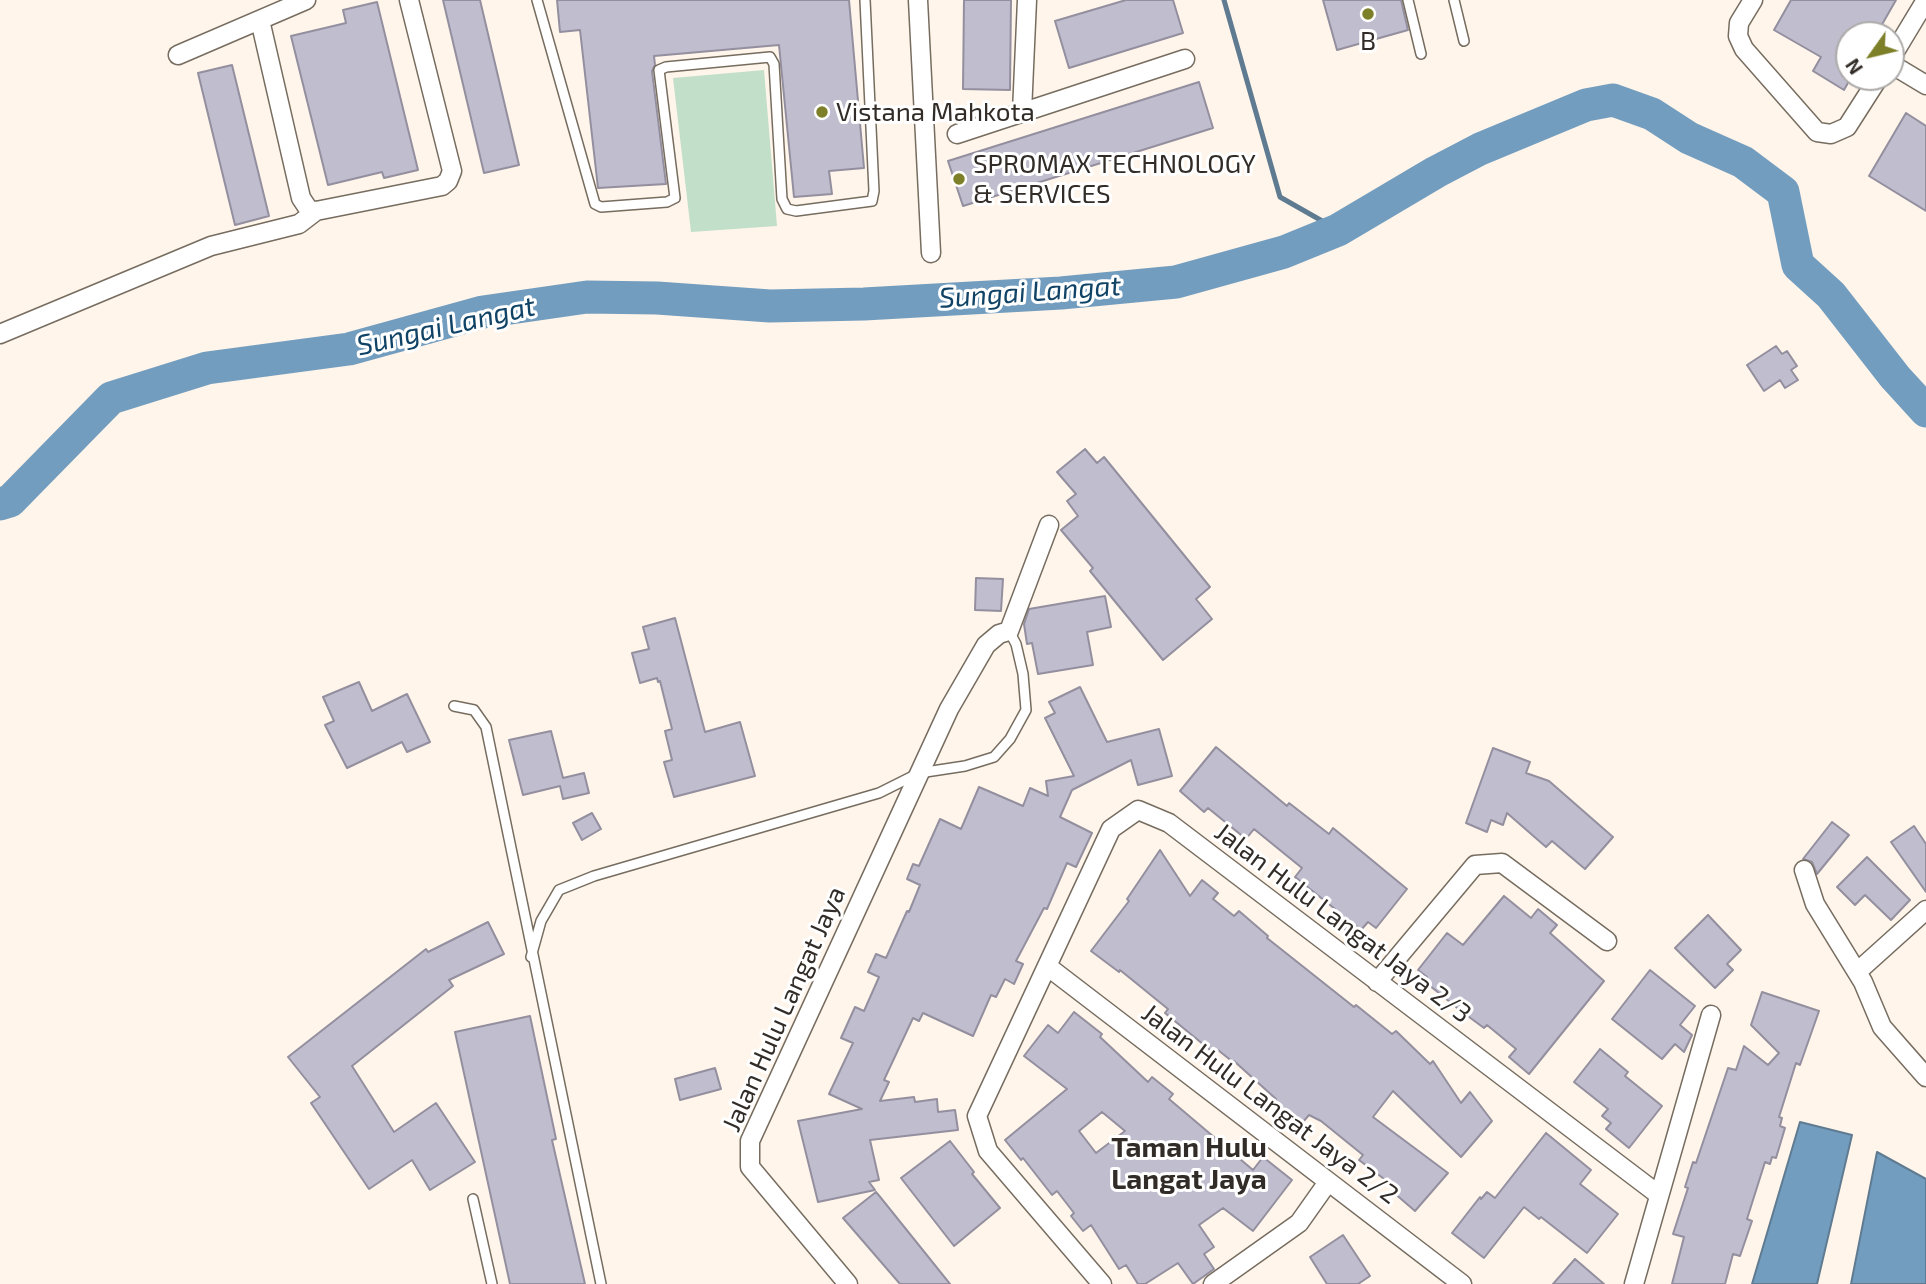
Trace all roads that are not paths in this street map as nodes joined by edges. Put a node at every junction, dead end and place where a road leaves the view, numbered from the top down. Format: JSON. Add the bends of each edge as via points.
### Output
{"nodes":[{"id":1,"x":306,"y":0,"type":"edge"},
{"id":2,"x":409,"y":0,"type":"edge"},
{"id":3,"x":537,"y":0,"type":"edge"},
{"id":4,"x":865,"y":0,"type":"edge"},
{"id":5,"x":918,"y":0,"type":"edge"},
{"id":6,"x":1027,"y":0,"type":"edge"},
{"id":7,"x":1408,"y":0,"type":"edge"},
{"id":8,"x":1454,"y":0,"type":"edge"},
{"id":9,"x":1753,"y":0,"type":"edge"},
{"id":10,"x":1926,"y":0,"type":"edge"},
{"id":11,"x":260,"y":20,"type":"junction"},
{"id":12,"x":1905,"y":35,"type":"edge"},
{"id":13,"x":1464,"y":41,"type":"dead end"},
{"id":14,"x":1421,"y":54,"type":"dead end"},
{"id":15,"x":178,"y":55,"type":"dead end"},
{"id":16,"x":1185,"y":59,"type":"dead end"},
{"id":17,"x":1905,"y":72,"type":"edge"},
{"id":18,"x":1926,"y":85,"type":"edge"},
{"id":19,"x":1870,"y":91,"type":"edge"},
{"id":20,"x":1022,"y":112,"type":"junction"},
{"id":21,"x":957,"y":134,"type":"dead end"},
{"id":22,"x":316,"y":211,"type":"junction"},
{"id":23,"x":931,"y":253,"type":"dead end"},
{"id":24,"x":0,"y":334,"type":"edge"},
{"id":25,"x":1049,"y":525,"type":"dead end"},
{"id":26,"x":1009,"y":631,"type":"junction"},
{"id":27,"x":454,"y":706,"type":"dead end"},
{"id":28,"x":919,"y":773,"type":"junction"},
{"id":29,"x":1804,"y":870,"type":"dead end"},
{"id":30,"x":1926,"y":910,"type":"edge"},
{"id":31,"x":1607,"y":941,"type":"dead end"},
{"id":32,"x":531,"y":957,"type":"junction"},
{"id":33,"x":1047,"y":966,"type":"junction"},
{"id":34,"x":1857,"y":972,"type":"junction"},
{"id":35,"x":1377,"y":982,"type":"junction"},
{"id":36,"x":1712,"y":1015,"type":"dead end"},
{"id":37,"x":1926,"y":1077,"type":"edge"},
{"id":38,"x":1328,"y":1182,"type":"junction"},
{"id":39,"x":1660,"y":1195,"type":"junction"},
{"id":40,"x":473,"y":1199,"type":"dead end"},
{"id":41,"x":492,"y":1284,"type":"edge"},
{"id":42,"x":601,"y":1284,"type":"edge"},
{"id":43,"x":848,"y":1284,"type":"edge"},
{"id":44,"x":1102,"y":1284,"type":"edge"},
{"id":45,"x":1213,"y":1284,"type":"edge"},
{"id":46,"x":1462,"y":1284,"type":"edge"},
{"id":47,"x":1634,"y":1284,"type":"edge"}],
"edges":[{"from":1,"to":11,"type":"street"},
{"from":2,"to":22,"type":"street","via":[[452,171],[448,181],[442,186]]},
{"from":3,"to":4,"type":"lane","via":[[595,204],[674,198],[659,70],[770,57],[782,199],[787,209],[796,211],[872,201]]},
{"from":5,"to":23,"type":"street"},
{"from":6,"to":20,"type":"street"},
{"from":7,"to":14,"type":"lane"},
{"from":8,"to":13,"type":"lane"},
{"from":9,"to":19,"type":"street","via":[[1739,23],[1744,49],[1817,132],[1832,135],[1847,127]]},
{"from":10,"to":12,"type":"street"},
{"from":11,"to":15,"type":"street"},
{"from":11,"to":22,"type":"street","via":[[301,198],[309,210]]},
{"from":16,"to":20,"type":"street"},
{"from":17,"to":18,"type":"street"},
{"from":20,"to":21,"type":"street"},
{"from":22,"to":24,"type":"street","via":[[299,224],[211,246]]},
{"from":25,"to":26,"type":"street"},
{"from":26,"to":28,"type":"street","name":"Jalan Hulu Langat Jaya","via":[[994,637],[978,657]]},
{"from":26,"to":28,"type":"lane","via":[[1023,674],[1026,710],[1010,739],[994,757]]},
{"from":27,"to":32,"type":"lane","via":[[474,710],[485,727]]},
{"from":28,"to":32,"type":"lane","via":[[879,793],[559,890],[541,921]]},
{"from":28,"to":43,"type":"street","name":"Jalan Hulu Langat Jaya","via":[[750,1141],[750,1167]]},
{"from":29,"to":34,"type":"street","via":[[1815,904]]},
{"from":30,"to":34,"type":"street"},
{"from":31,"to":35,"type":"street","via":[[1502,863],[1475,865]]},
{"from":32,"to":42,"type":"lane"},
{"from":33,"to":35,"type":"street","name":"Jalan Hulu Langat Jaya 2/3","via":[[1111,829],[1138,810],[1169,823]]},
{"from":33,"to":38,"type":"street","name":"Jalan Hulu Langat Jaya 2/2"},
{"from":33,"to":44,"type":"street","via":[[977,1115],[988,1151]]},
{"from":34,"to":37,"type":"street","via":[[1882,1027]]},
{"from":35,"to":39,"type":"street","name":"Jalan Hulu Langat Jaya 2/3"},
{"from":36,"to":39,"type":"street"},
{"from":38,"to":45,"type":"street","via":[[1299,1223]]},
{"from":38,"to":46,"type":"street","name":"Jalan Hulu Langat Jaya 2/2"},
{"from":39,"to":47,"type":"street"},
{"from":40,"to":41,"type":"lane"}]}
